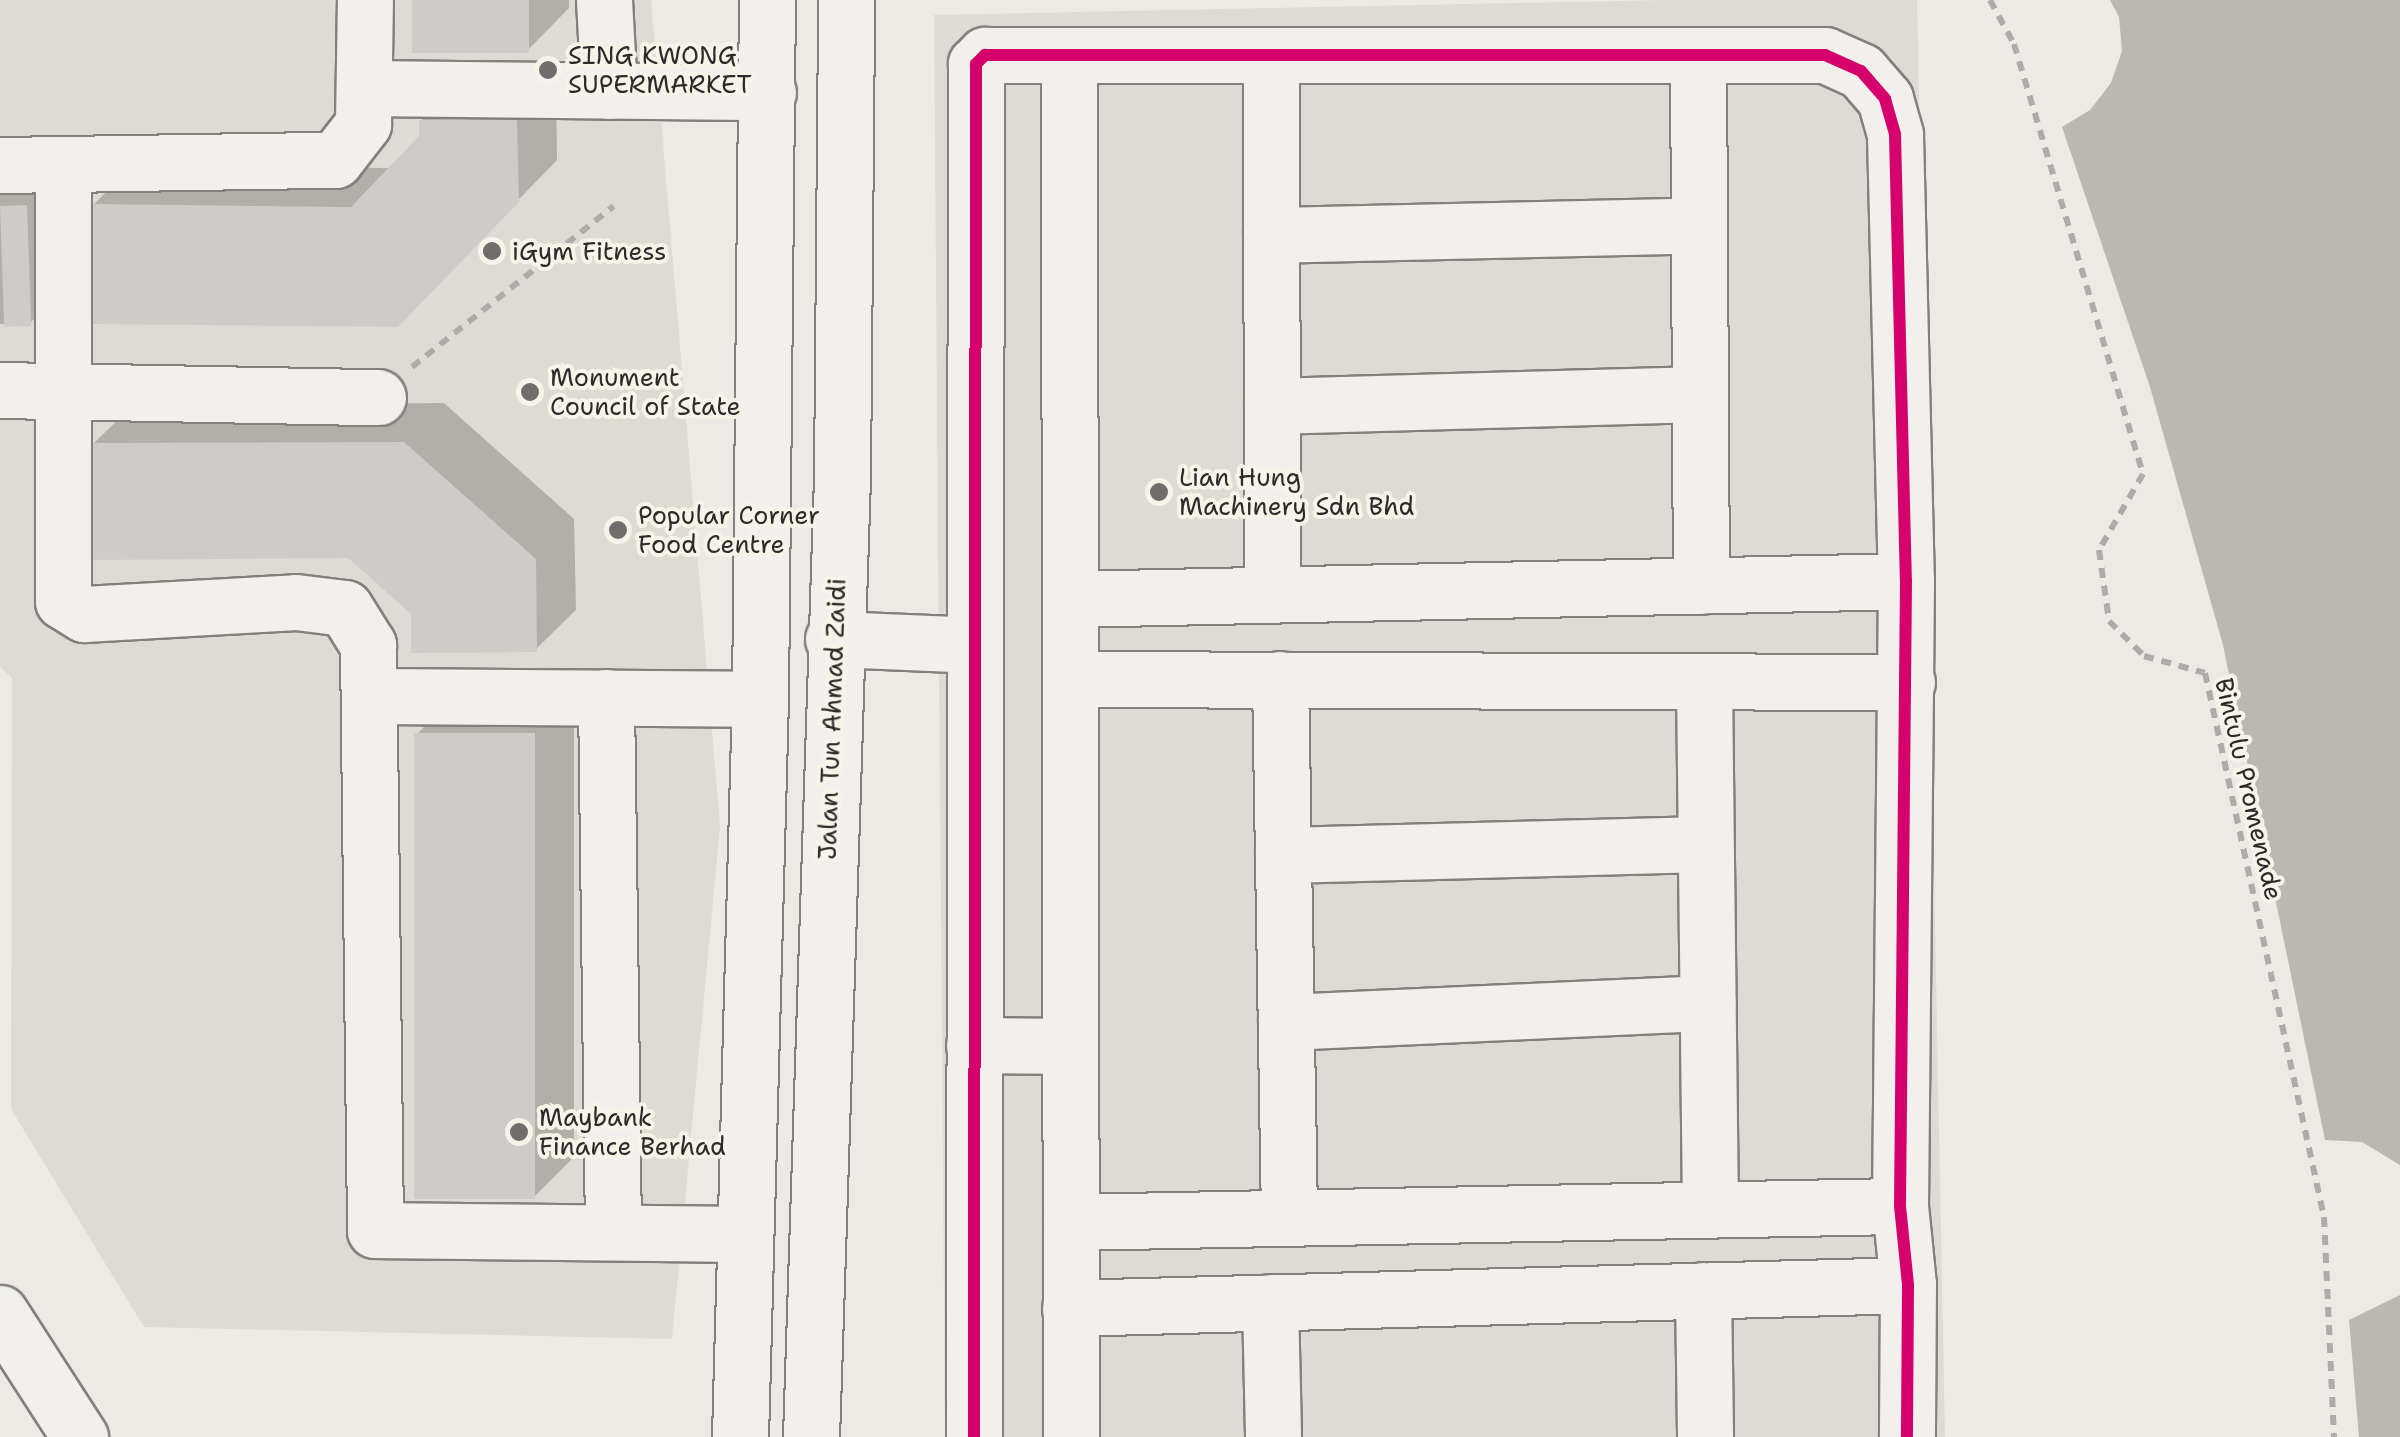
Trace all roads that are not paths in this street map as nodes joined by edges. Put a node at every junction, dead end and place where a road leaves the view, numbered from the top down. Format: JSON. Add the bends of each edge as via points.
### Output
{"nodes":[{"id":1,"x":365,"y":0,"type":"edge"},
{"id":2,"x":604,"y":0,"type":"edge"},
{"id":3,"x":767,"y":0,"type":"edge"},
{"id":4,"x":846,"y":0,"type":"edge"},
{"id":5,"x":1698,"y":55,"type":"junction"},
{"id":6,"x":1070,"y":56,"type":"junction"},
{"id":7,"x":1270,"y":56,"type":"junction"},
{"id":8,"x":368,"y":88,"type":"junction"},
{"id":9,"x":609,"y":90,"type":"junction"},
{"id":10,"x":768,"y":92,"type":"junction"},
{"id":11,"x":0,"y":164,"type":"edge"},
{"id":12,"x":62,"y":164,"type":"junction"},
{"id":13,"x":1698,"y":225,"type":"junction"},
{"id":14,"x":1271,"y":235,"type":"junction"},
{"id":15,"x":0,"y":390,"type":"edge"},
{"id":16,"x":66,"y":392,"type":"junction"},
{"id":17,"x":1700,"y":394,"type":"junction"},
{"id":18,"x":378,"y":398,"type":"road end"},
{"id":19,"x":1272,"y":406,"type":"junction"},
{"id":20,"x":1906,"y":581,"type":"junction"},
{"id":21,"x":1701,"y":586,"type":"junction"},
{"id":22,"x":1272,"y":594,"type":"junction"},
{"id":23,"x":1070,"y":598,"type":"junction"},
{"id":24,"x":833,"y":639,"type":"junction"},
{"id":25,"x":974,"y":645,"type":"junction"},
{"id":26,"x":1070,"y":678,"type":"junction"},
{"id":27,"x":1280,"y":680,"type":"junction"},
{"id":28,"x":1704,"y":682,"type":"junction"},
{"id":29,"x":1907,"y":682,"type":"junction"},
{"id":30,"x":372,"y":696,"type":"junction"},
{"id":31,"x":606,"y":697,"type":"junction"},
{"id":32,"x":760,"y":699,"type":"junction"},
{"id":33,"x":1705,"y":844,"type":"junction"},
{"id":34,"x":1283,"y":855,"type":"junction"},
{"id":35,"x":1708,"y":1003,"type":"junction"},
{"id":36,"x":1286,"y":1022,"type":"junction"},
{"id":37,"x":974,"y":1045,"type":"junction"},
{"id":38,"x":1070,"y":1046,"type":"junction"},
{"id":39,"x":1900,"y":1206,"type":"junction"},
{"id":40,"x":1710,"y":1210,"type":"junction"},
{"id":41,"x":1289,"y":1217,"type":"junction"},
{"id":42,"x":1071,"y":1222,"type":"junction"},
{"id":43,"x":612,"y":1232,"type":"junction"},
{"id":44,"x":743,"y":1234,"type":"junction"},
{"id":45,"x":1908,"y":1284,"type":"junction"},
{"id":46,"x":1704,"y":1290,"type":"junction"},
{"id":47,"x":1270,"y":1302,"type":"junction"},
{"id":48,"x":1070,"y":1308,"type":"junction"},
{"id":49,"x":0,"y":1313,"type":"edge"},
{"id":50,"x":80,"y":1437,"type":"edge"},
{"id":51,"x":740,"y":1437,"type":"edge"},
{"id":52,"x":811,"y":1437,"type":"edge"},
{"id":53,"x":974,"y":1437,"type":"edge"},
{"id":54,"x":1071,"y":1437,"type":"edge"},
{"id":55,"x":1273,"y":1437,"type":"edge"},
{"id":56,"x":1705,"y":1437,"type":"edge"},
{"id":57,"x":1908,"y":1437,"type":"edge"}],
"edges":[{"from":1,"to":8,"type":"street"},
{"from":2,"to":9,"type":"street"},
{"from":3,"to":10,"type":"street"},
{"from":4,"to":24,"type":"street","name":"Jalan Tun Ahmad Zaidi","via":[[842,478]]},
{"from":5,"to":7,"type":"street"},
{"from":5,"to":13,"type":"street"},
{"from":5,"to":20,"type":"street","via":[[1825,54],[1861,71],[1885,99],[1895,135]]},
{"from":6,"to":7,"type":"street"},
{"from":6,"to":23,"type":"street"},
{"from":6,"to":25,"type":"street","via":[[985,55],[973,77]]},
{"from":7,"to":14,"type":"street"},
{"from":8,"to":9,"type":"street"},
{"from":8,"to":12,"type":"street","via":[[363,124],[335,160]]},
{"from":9,"to":10,"type":"street"},
{"from":10,"to":32,"type":"street"},
{"from":11,"to":12,"type":"street"},
{"from":12,"to":16,"type":"street"},
{"from":13,"to":14,"type":"street"},
{"from":13,"to":17,"type":"street"},
{"from":14,"to":19,"type":"street"},
{"from":15,"to":16,"type":"street"},
{"from":16,"to":18,"type":"street"},
{"from":16,"to":30,"type":"street","via":[[64,601],[84,614],[296,602],[344,608],[368,644]]},
{"from":17,"to":19,"type":"street"},
{"from":17,"to":21,"type":"street"},
{"from":19,"to":22,"type":"street"},
{"from":20,"to":21,"type":"street"},
{"from":20,"to":29,"type":"street"},
{"from":21,"to":22,"type":"street"},
{"from":22,"to":23,"type":"street"},
{"from":23,"to":26,"type":"street"},
{"from":24,"to":25,"type":"street"},
{"from":24,"to":52,"type":"street","name":"Jalan Tun Ahmad Zaidi"},
{"from":25,"to":37,"type":"street"},
{"from":26,"to":27,"type":"street"},
{"from":26,"to":38,"type":"street"},
{"from":27,"to":28,"type":"street"},
{"from":27,"to":34,"type":"street"},
{"from":28,"to":29,"type":"street"},
{"from":28,"to":33,"type":"street"},
{"from":29,"to":39,"type":"street"},
{"from":30,"to":31,"type":"street"},
{"from":30,"to":43,"type":"street","via":[[375,1230]]},
{"from":31,"to":32,"type":"street"},
{"from":31,"to":43,"type":"street"},
{"from":32,"to":44,"type":"street"},
{"from":33,"to":34,"type":"street"},
{"from":33,"to":35,"type":"street"},
{"from":34,"to":36,"type":"street"},
{"from":35,"to":36,"type":"street"},
{"from":35,"to":40,"type":"street"},
{"from":36,"to":41,"type":"street"},
{"from":37,"to":38,"type":"street"},
{"from":37,"to":53,"type":"street"},
{"from":38,"to":42,"type":"street"},
{"from":39,"to":40,"type":"street"},
{"from":39,"to":45,"type":"street"},
{"from":40,"to":41,"type":"street"},
{"from":41,"to":42,"type":"street"},
{"from":42,"to":48,"type":"street"},
{"from":43,"to":44,"type":"street"},
{"from":44,"to":51,"type":"street"},
{"from":45,"to":46,"type":"street"},
{"from":45,"to":57,"type":"street"},
{"from":46,"to":47,"type":"street"},
{"from":46,"to":56,"type":"street"},
{"from":47,"to":48,"type":"street"},
{"from":47,"to":55,"type":"street"},
{"from":48,"to":54,"type":"street"},
{"from":49,"to":50,"type":"street"}]}
